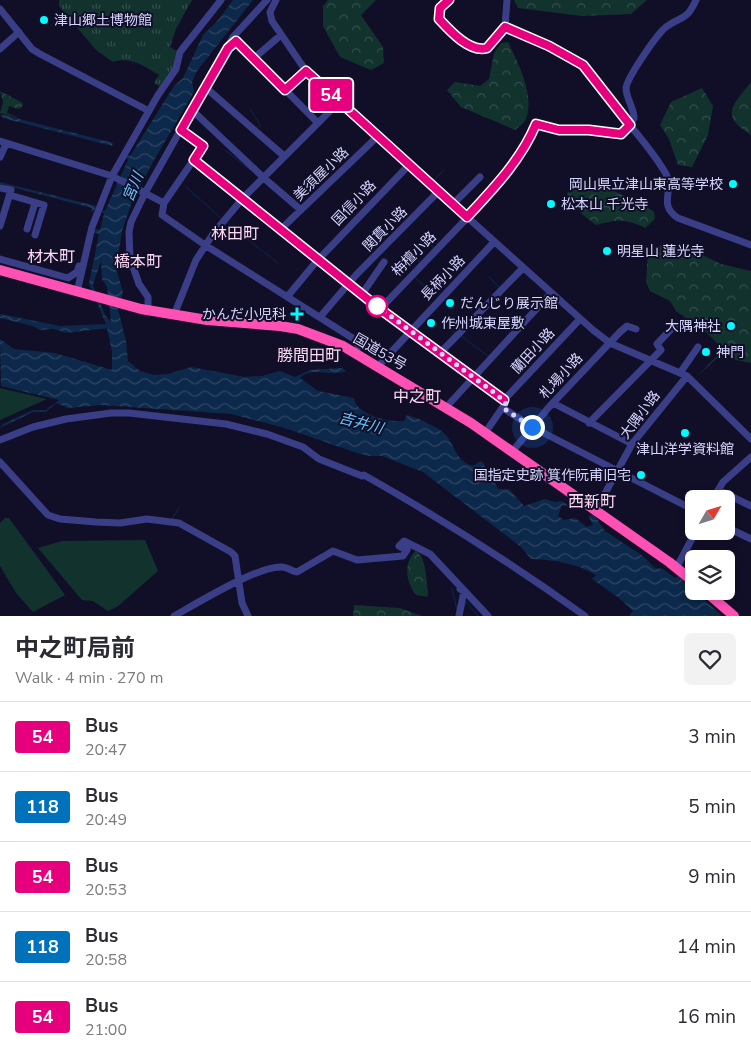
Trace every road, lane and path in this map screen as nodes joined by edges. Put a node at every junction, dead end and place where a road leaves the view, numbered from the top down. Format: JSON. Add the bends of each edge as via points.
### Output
{"nodes":[{"id":1,"x":221,"y":0,"type":"edge"},
{"id":2,"x":267,"y":0,"type":"edge"},
{"id":3,"x":276,"y":0,"type":"edge"},
{"id":4,"x":449,"y":0,"type":"edge"},
{"id":5,"x":507,"y":0,"type":"edge"},
{"id":6,"x":696,"y":0,"type":"edge"},
{"id":7,"x":0,"y":9,"type":"edge"},
{"id":8,"x":505,"y":27,"type":"junction"},
{"id":9,"x":18,"y":32,"type":"junction"},
{"id":10,"x":281,"y":35,"type":"junction"},
{"id":11,"x":0,"y":48,"type":"edge"},
{"id":12,"x":228,"y":48,"type":"junction"},
{"id":13,"x":254,"y":58,"type":"junction"},
{"id":14,"x":306,"y":71,"type":"junction"},
{"id":15,"x":205,"y":87,"type":"junction"},
{"id":16,"x":285,"y":90,"type":"junction"},
{"id":17,"x":339,"y":102,"type":"junction"},
{"id":18,"x":192,"y":110,"type":"junction"},
{"id":19,"x":149,"y":111,"type":"junction"},
{"id":20,"x":318,"y":123,"type":"junction"},
{"id":21,"x":630,"y":125,"type":"junction"},
{"id":22,"x":181,"y":130,"type":"junction"},
{"id":23,"x":377,"y":137,"type":"junction"},
{"id":24,"x":3,"y":143,"type":"edge"},
{"id":25,"x":284,"y":156,"type":"junction"},
{"id":26,"x":0,"y":157,"type":"edge"},
{"id":27,"x":194,"y":160,"type":"junction"},
{"id":28,"x":408,"y":166,"type":"junction"},
{"id":29,"x":112,"y":176,"type":"junction"},
{"id":30,"x":264,"y":176,"type":"junction"},
{"id":31,"x":480,"y":177,"type":"dead end"},
{"id":32,"x":0,"y":188,"type":"edge"},
{"id":33,"x":438,"y":192,"type":"junction"},
{"id":34,"x":145,"y":193,"type":"junction"},
{"id":35,"x":10,"y":195,"type":"junction"},
{"id":36,"x":243,"y":198,"type":"junction"},
{"id":37,"x":35,"y":203,"type":"junction"},
{"id":38,"x":164,"y":203,"type":"junction"},
{"id":39,"x":453,"y":204,"type":"junction"},
{"id":40,"x":301,"y":210,"type":"junction"},
{"id":41,"x":468,"y":217,"type":"junction"},
{"id":42,"x":0,"y":226,"type":"edge"},
{"id":43,"x":281,"y":229,"type":"junction"},
{"id":44,"x":494,"y":242,"type":"junction"},
{"id":45,"x":87,"y":245,"type":"junction"},
{"id":46,"x":205,"y":245,"type":"junction"},
{"id":47,"x":751,"y":245,"type":"edge"},
{"id":48,"x":0,"y":259,"type":"edge"},
{"id":49,"x":319,"y":259,"type":"junction"},
{"id":50,"x":384,"y":262,"type":"dead end"},
{"id":51,"x":0,"y":264,"type":"edge"},
{"id":52,"x":522,"y":268,"type":"junction"},
{"id":53,"x":0,"y":270,"type":"edge"},
{"id":54,"x":349,"y":283,"type":"junction"},
{"id":55,"x":79,"y":290,"type":"junction"},
{"id":56,"x":551,"y":293,"type":"junction"},
{"id":57,"x":362,"y":294,"type":"junction"},
{"id":58,"x":287,"y":297,"type":"junction"},
{"id":59,"x":145,"y":307,"type":"junction"},
{"id":60,"x":380,"y":309,"type":"junction"},
{"id":61,"x":176,"y":310,"type":"junction"},
{"id":62,"x":320,"y":317,"type":"junction"},
{"id":63,"x":580,"y":319,"type":"junction"},
{"id":64,"x":675,"y":325,"type":"dead end"},
{"id":65,"x":636,"y":329,"type":"dead end"},
{"id":66,"x":410,"y":331,"type":"junction"},
{"id":67,"x":610,"y":343,"type":"junction"},
{"id":68,"x":359,"y":347,"type":"junction"},
{"id":69,"x":698,"y":347,"type":"dead end"},
{"id":70,"x":440,"y":353,"type":"junction"},
{"id":71,"x":650,"y":360,"type":"junction"},
{"id":72,"x":382,"y":362,"type":"junction"},
{"id":73,"x":683,"y":374,"type":"junction"},
{"id":74,"x":473,"y":376,"type":"junction"},
{"id":75,"x":450,"y":403,"type":"junction"},
{"id":76,"x":553,"y":403,"type":"junction"},
{"id":77,"x":504,"y":404,"type":"junction"},
{"id":78,"x":589,"y":423,"type":"junction"},
{"id":79,"x":532,"y":427,"type":"junction"},
{"id":80,"x":487,"y":430,"type":"junction"},
{"id":81,"x":751,"y":439,"type":"edge"},
{"id":82,"x":0,"y":440,"type":"edge"},
{"id":83,"x":632,"y":444,"type":"junction"},
{"id":84,"x":516,"y":447,"type":"junction"},
{"id":85,"x":751,"y":457,"type":"edge"},
{"id":86,"x":0,"y":462,"type":"edge"},
{"id":87,"x":618,"y":472,"type":"junction"},
{"id":88,"x":718,"y":490,"type":"edge"},
{"id":89,"x":735,"y":498,"type":"edge"},
{"id":90,"x":685,"y":506,"type":"edge"},
{"id":91,"x":751,"y":506,"type":"edge"},
{"id":92,"x":598,"y":508,"type":"junction"},
{"id":93,"x":735,"y":531,"type":"edge"},
{"id":94,"x":751,"y":539,"type":"edge"},
{"id":95,"x":691,"y":540,"type":"edge"},
{"id":96,"x":679,"y":563,"type":"junction"},
{"id":97,"x":685,"y":567,"type":"edge"},
{"id":98,"x":685,"y":575,"type":"edge"},
{"id":99,"x":238,"y":581,"type":"junction"},
{"id":100,"x":464,"y":591,"type":"junction"},
{"id":101,"x":715,"y":600,"type":"edge"},
{"id":102,"x":724,"y":600,"type":"edge"},
{"id":103,"x":174,"y":616,"type":"edge"},
{"id":104,"x":248,"y":616,"type":"edge"},
{"id":105,"x":460,"y":616,"type":"edge"},
{"id":106,"x":488,"y":616,"type":"edge"},
{"id":107,"x":585,"y":616,"type":"edge"},
{"id":108,"x":734,"y":616,"type":"edge"},
{"id":109,"x":742,"y":616,"type":"edge"}],
"edges":[{"from":1,"to":19,"type":"street","via":[[180,52],[176,69]]},
{"from":2,"to":12,"type":"street","via":[[243,24]]},
{"from":3,"to":10,"type":"street","via":[[269,15]]},
{"from":4,"to":8,"type":"street","via":[[440,8],[439,19],[475,48],[487,48]]},
{"from":5,"to":8,"type":"street"},
{"from":6,"to":21,"type":"street","via":[[690,14],[665,28],[649,46],[629,79],[626,90],[634,115]]},
{"from":7,"to":9,"type":"street"},
{"from":8,"to":21,"type":"street","via":[[583,65]]},
{"from":9,"to":11,"type":"street"},
{"from":9,"to":19,"type":"street","via":[[40,54]]},
{"from":10,"to":13,"type":"street"},
{"from":10,"to":14,"type":"street"},
{"from":12,"to":13,"type":"street","via":[[236,41]]},
{"from":12,"to":15,"type":"street"},
{"from":13,"to":16,"type":"street"},
{"from":14,"to":16,"type":"street"},
{"from":14,"to":17,"type":"street"},
{"from":15,"to":18,"type":"street"},
{"from":15,"to":25,"type":"street"},
{"from":16,"to":20,"type":"street"},
{"from":17,"to":20,"type":"street"},
{"from":17,"to":23,"type":"street"},
{"from":18,"to":22,"type":"street"},
{"from":18,"to":30,"type":"street"},
{"from":19,"to":29,"type":"street"},
{"from":20,"to":25,"type":"street"},
{"from":21,"to":41,"type":"street","name":"栴檀小路","via":[[621,134],[559,130],[536,124],[509,171]]},
{"from":21,"to":47,"type":"street","via":[[666,175],[669,182],[667,207],[671,212],[722,236]]},
{"from":22,"to":27,"type":"street","via":[[203,146]]},
{"from":22,"to":34,"type":"street"},
{"from":23,"to":28,"type":"street"},
{"from":23,"to":40,"type":"street","name":"美須屋小路"},
{"from":24,"to":26,"type":"street"},
{"from":24,"to":29,"type":"street"},
{"from":25,"to":30,"type":"street"},
{"from":27,"to":36,"type":"street"},
{"from":27,"to":38,"type":"street"},
{"from":28,"to":33,"type":"street"},
{"from":28,"to":49,"type":"street","name":"国信小路"},
{"from":29,"to":34,"type":"street"},
{"from":29,"to":45,"type":"street"},
{"from":30,"to":36,"type":"street"},
{"from":30,"to":40,"type":"street"},
{"from":31,"to":39,"type":"street"},
{"from":32,"to":35,"type":"street","via":[[11,190]]},
{"from":33,"to":39,"type":"street"},
{"from":33,"to":54,"type":"street","name":"関貫小路"},
{"from":34,"to":38,"type":"street"},
{"from":34,"to":59,"type":"street","via":[[132,222],[128,242]]},
{"from":35,"to":37,"type":"street"},
{"from":35,"to":42,"type":"street"},
{"from":36,"to":43,"type":"street"},
{"from":36,"to":46,"type":"street"},
{"from":37,"to":37,"type":"street","via":[[44,205],[37,234],[23,228]]},
{"from":38,"to":46,"type":"street","via":[[162,215]]},
{"from":39,"to":41,"type":"street"},
{"from":40,"to":43,"type":"street","name":"美須屋小路"},
{"from":41,"to":44,"type":"street"},
{"from":41,"to":60,"type":"street","name":"栴檀小路"},
{"from":43,"to":49,"type":"street"},
{"from":44,"to":52,"type":"street"},
{"from":44,"to":66,"type":"street","name":"長柄小路"},
{"from":45,"to":48,"type":"street","via":[[77,272],[68,278]]},
{"from":45,"to":55,"type":"street"},
{"from":46,"to":58,"type":"street"},
{"from":46,"to":61,"type":"street"},
{"from":49,"to":54,"type":"street"},
{"from":49,"to":58,"type":"street","name":"国信小路"},
{"from":50,"to":57,"type":"street"},
{"from":51,"to":55,"type":"highway","name":"国道53号"},
{"from":52,"to":56,"type":"street"},
{"from":52,"to":70,"type":"street"},
{"from":53,"to":55,"type":"highway","name":"国道53号"},
{"from":54,"to":57,"type":"street"},
{"from":54,"to":62,"type":"street","name":"関貫小路"},
{"from":55,"to":59,"type":"highway","name":"国道53号"},
{"from":56,"to":63,"type":"street"},
{"from":56,"to":74,"type":"street"},
{"from":57,"to":60,"type":"street"},
{"from":58,"to":62,"type":"street"},
{"from":59,"to":61,"type":"highway","name":"国道53号"},
{"from":59,"to":80,"type":"highway","name":"国道53号","via":[[207,320],[280,326],[324,338],[356,352]]},
{"from":60,"to":66,"type":"street"},
{"from":61,"to":68,"type":"highway","name":"国道53号","via":[[287,321],[332,334]]},
{"from":62,"to":68,"type":"street"},
{"from":63,"to":67,"type":"street"},
{"from":63,"to":77,"type":"street","name":"蘭田小路"},
{"from":64,"to":71,"type":"street","via":[[657,344],[661,350]]},
{"from":65,"to":67,"type":"street","name":"札場小路","via":[[627,326]]},
{"from":66,"to":70,"type":"street"},
{"from":66,"to":72,"type":"street","name":"長柄小路"},
{"from":67,"to":71,"type":"street"},
{"from":67,"to":76,"type":"street","name":"札場小路"},
{"from":68,"to":72,"type":"highway","name":"国道53号"},
{"from":69,"to":73,"type":"street","name":"大隅小路"},
{"from":70,"to":74,"type":"street"},
{"from":71,"to":73,"type":"street"},
{"from":71,"to":78,"type":"street"},
{"from":72,"to":75,"type":"highway","name":"国道53号"},
{"from":73,"to":81,"type":"street"},
{"from":73,"to":83,"type":"street","name":"大隅小路"},
{"from":74,"to":75,"type":"street"},
{"from":74,"to":77,"type":"street"},
{"from":75,"to":80,"type":"highway","name":"国道53号"},
{"from":76,"to":78,"type":"street"},
{"from":76,"to":79,"type":"street","name":"札場小路"},
{"from":77,"to":79,"type":"street"},
{"from":77,"to":80,"type":"street","name":"蘭田小路"},
{"from":78,"to":83,"type":"street"},
{"from":79,"to":84,"type":"street","name":"札場小路"},
{"from":79,"to":87,"type":"street"},
{"from":80,"to":84,"type":"highway","name":"国道53号"},
{"from":80,"to":92,"type":"highway","name":"国道53号"},
{"from":82,"to":107,"type":"street","via":[[33,427],[117,412],[214,422],[267,434],[303,447],[319,459],[364,475],[431,513]]},
{"from":83,"to":87,"type":"street","name":"大隅小路"},
{"from":84,"to":92,"type":"highway","name":"国道53号"},
{"from":85,"to":88,"type":"street"},
{"from":86,"to":99,"type":"street","via":[[48,515],[60,519],[120,523],[147,519],[192,528],[235,556]]},
{"from":87,"to":90,"type":"street"},
{"from":87,"to":92,"type":"street","name":"大隅小路"},
{"from":89,"to":91,"type":"street"},
{"from":92,"to":96,"type":"highway","name":"国道53号"},
{"from":92,"to":98,"type":"highway","name":"国道53号"},
{"from":93,"to":94,"type":"street"},
{"from":95,"to":96,"type":"street"},
{"from":96,"to":97,"type":"highway","name":"国道53号"},
{"from":99,"to":100,"type":"street","via":[[284,567],[293,572],[300,571],[333,551],[357,560],[403,556],[407,550],[399,546],[404,541],[430,554]]},
{"from":99,"to":103,"type":"street"},
{"from":99,"to":104,"type":"street"},
{"from":100,"to":105,"type":"street"},
{"from":100,"to":106,"type":"street"},
{"from":101,"to":108,"type":"highway"},
{"from":102,"to":109,"type":"highway"}]}
